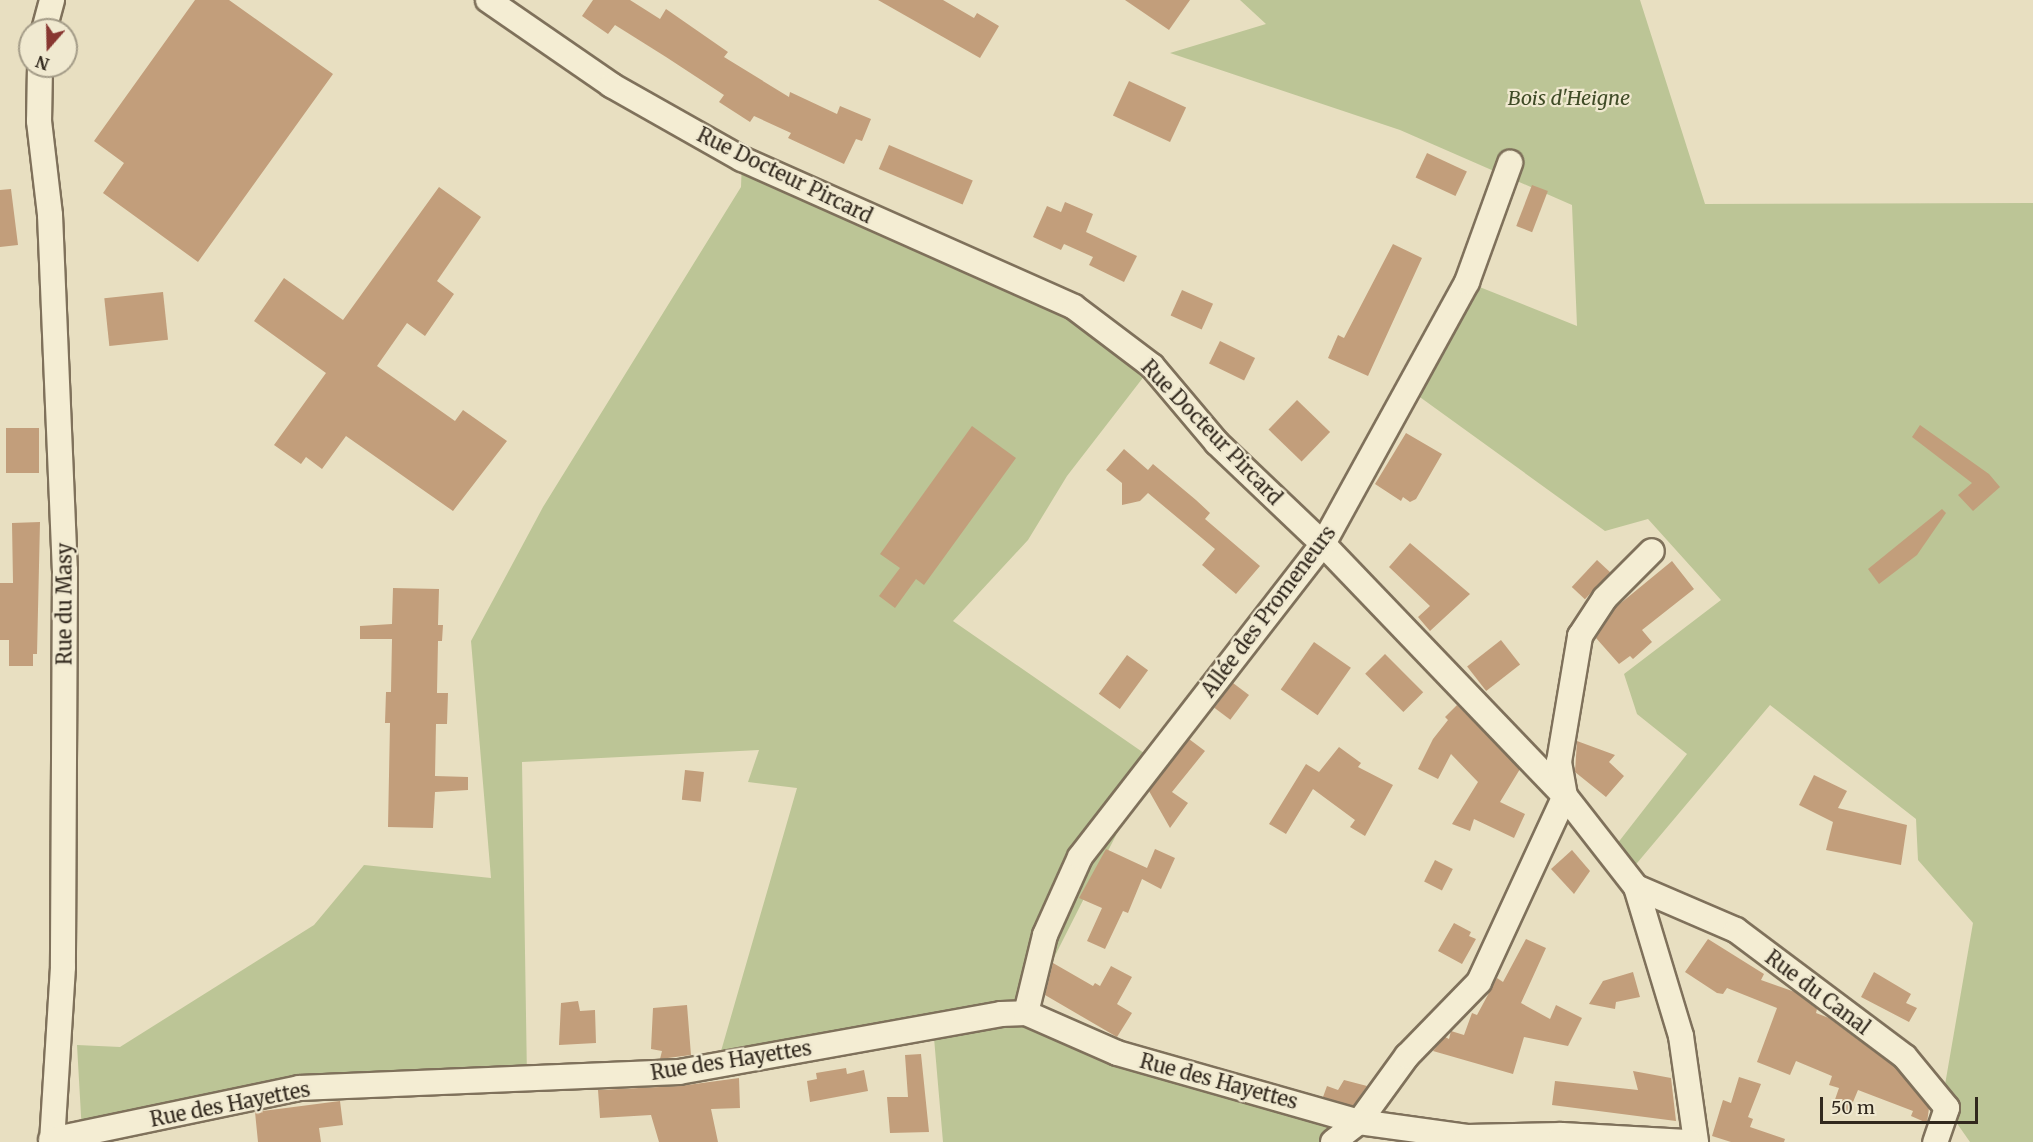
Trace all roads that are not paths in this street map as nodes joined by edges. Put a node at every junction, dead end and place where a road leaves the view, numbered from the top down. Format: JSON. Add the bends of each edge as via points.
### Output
{"nodes":[{"id":1,"x":51,"y":0,"type":"edge"},
{"id":2,"x":488,"y":0,"type":"edge"},
{"id":3,"x":47,"y":18,"type":"edge"},
{"id":4,"x":40,"y":78,"type":"edge"},
{"id":5,"x":1510,"y":163,"type":"dead end"},
{"id":6,"x":1323,"y":544,"type":"junction"},
{"id":7,"x":1652,"y":551,"type":"dead end"},
{"id":8,"x":1565,"y":796,"type":"junction"},
{"id":9,"x":1636,"y":887,"type":"junction"},
{"id":10,"x":1026,"y":1013,"type":"junction"},
{"id":11,"x":1359,"y":1122,"type":"junction"},
{"id":12,"x":52,"y":1141,"type":"edge"},
{"id":13,"x":1333,"y":1142,"type":"edge"},
{"id":14,"x":1688,"y":1142,"type":"edge"},
{"id":15,"x":1696,"y":1142,"type":"edge"},
{"id":16,"x":1935,"y":1142,"type":"edge"}],
"edges":[{"from":1,"to":3,"type":"street"},
{"from":2,"to":6,"type":"street","name":"Rue Docteur Pircard","via":[[611,85],[742,159],[1074,307],[1152,366],[1217,443]]},
{"from":4,"to":12,"type":"street","name":"Rue du Masy","via":[[39,121],[50,215],[65,570],[63,967]]},
{"from":5,"to":6,"type":"street","name":"Allée des Promeneurs","via":[[1467,282]]},
{"from":6,"to":8,"type":"street","name":"Rue Docteur Pircard"},
{"from":6,"to":10,"type":"street","name":"Allée des Promeneurs","via":[[1080,857],[1046,936]]},
{"from":7,"to":8,"type":"street","via":[[1605,598],[1580,636],[1559,762]]},
{"from":8,"to":9,"type":"street","name":"Rue Docteur Pircard"},
{"from":8,"to":11,"type":"street","via":[[1479,982],[1407,1056]]},
{"from":9,"to":15,"type":"street","name":"Rue Docteur Pircard","via":[[1681,1036]]},
{"from":9,"to":16,"type":"street","name":"Rue du Canal","via":[[1736,930],[1905,1057],[1947,1108]]},
{"from":10,"to":11,"type":"street","name":"Rue des Hayettes","via":[[1117,1053]]},
{"from":10,"to":12,"type":"street","name":"Rue des Hayettes","via":[[1001,1014],[679,1072],[299,1088]]},
{"from":11,"to":13,"type":"street"},
{"from":11,"to":14,"type":"street","name":"Rue des Hayettes","via":[[1467,1137],[1561,1135]]}]}
